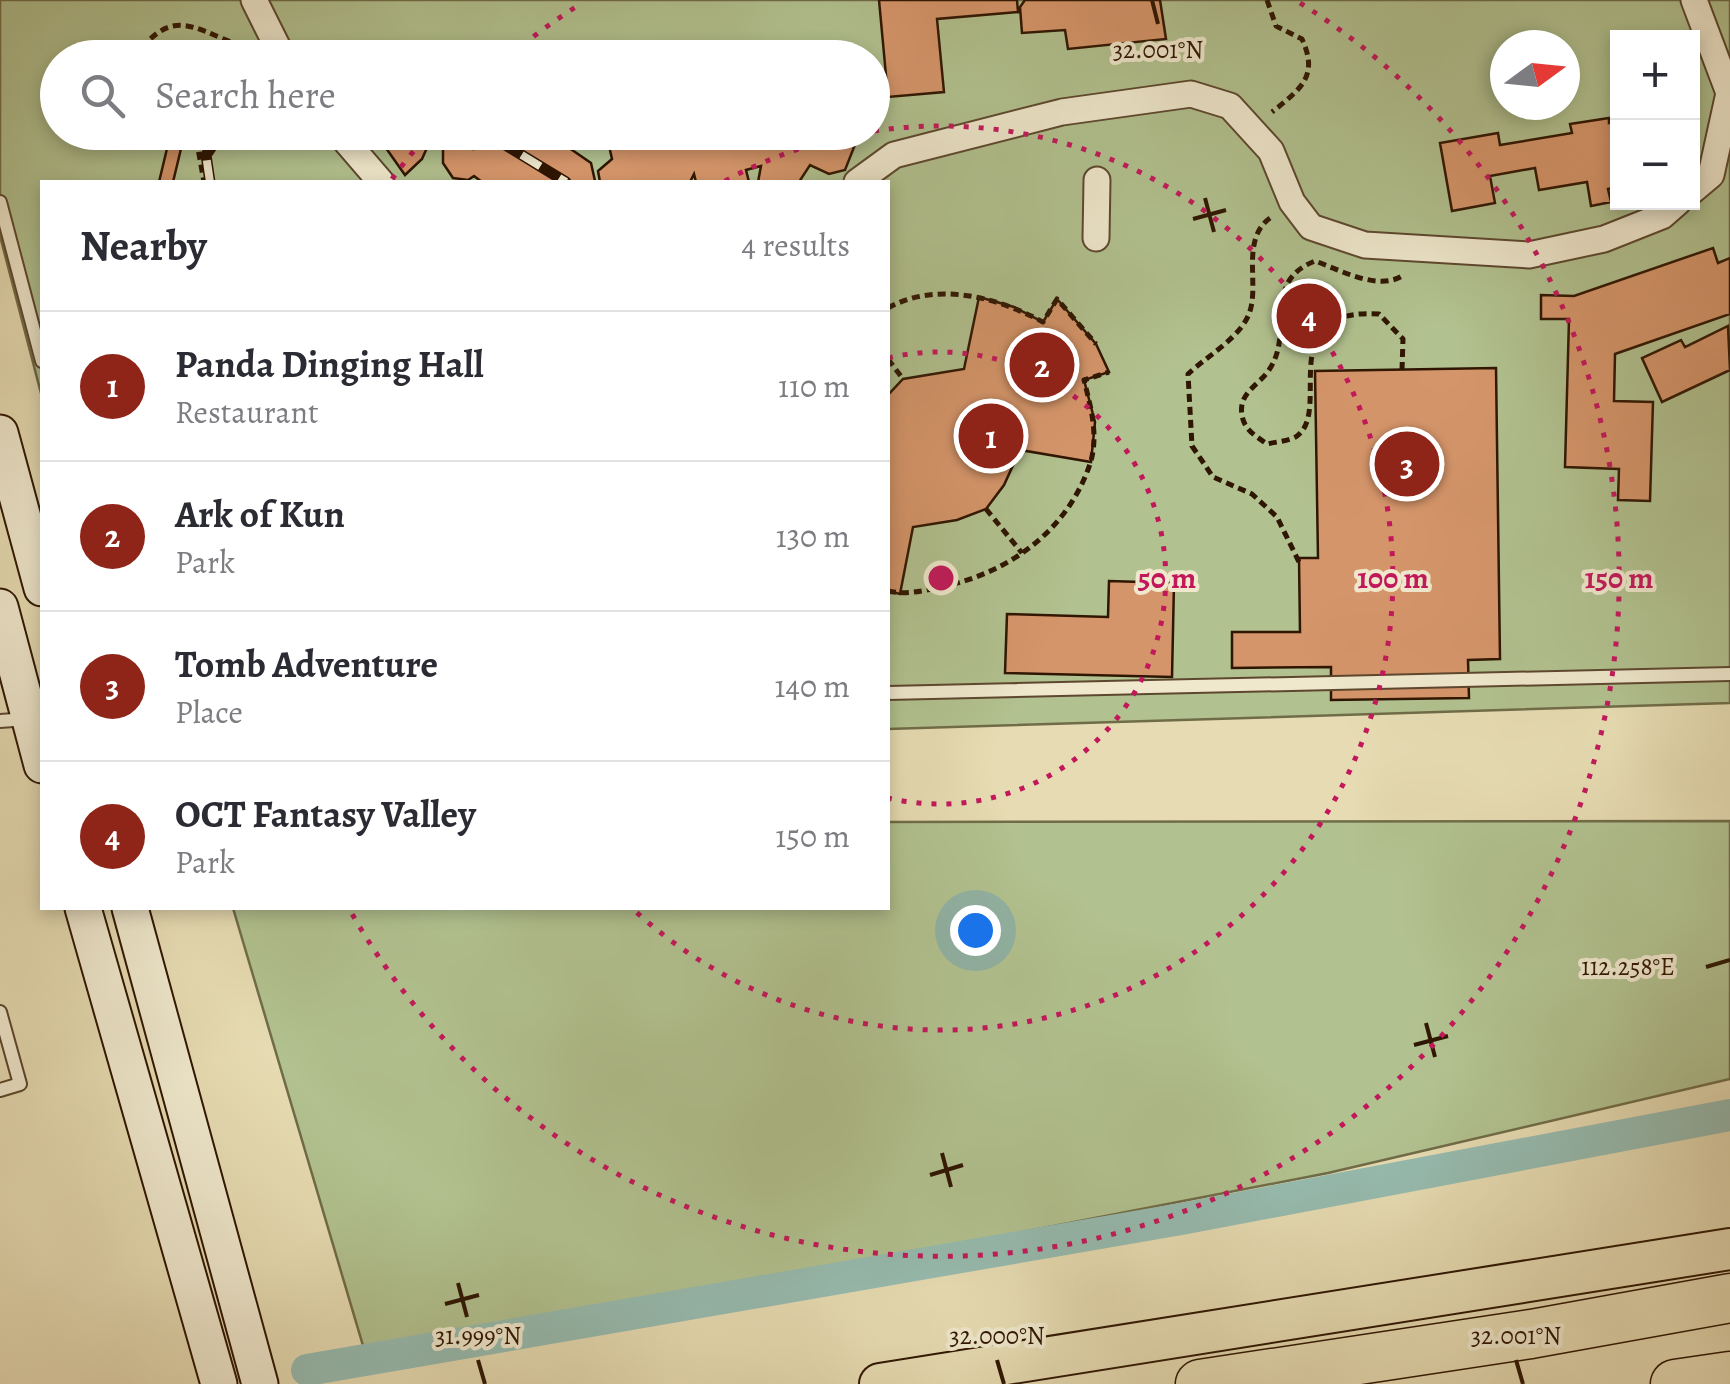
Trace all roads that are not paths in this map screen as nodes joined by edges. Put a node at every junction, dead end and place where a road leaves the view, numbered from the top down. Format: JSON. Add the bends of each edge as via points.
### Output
{"nodes":[{"id":1,"x":254,"y":0,"type":"edge"},
{"id":2,"x":1694,"y":0,"type":"edge"},
{"id":3,"x":274,"y":40,"type":"edge"},
{"id":4,"x":353,"y":150,"type":"edge"},
{"id":5,"x":379,"y":180,"type":"edge"},
{"id":6,"x":860,"y":180,"type":"edge"},
{"id":7,"x":1098,"y":180,"type":"dead end"},
{"id":8,"x":1700,"y":184,"type":"edge"},
{"id":9,"x":0,"y":202,"type":"edge"},
{"id":10,"x":1669,"y":210,"type":"edge"},
{"id":11,"x":1096,"y":238,"type":"dead end"},
{"id":12,"x":40,"y":352,"type":"edge"},
{"id":13,"x":0,"y":432,"type":"edge"},
{"id":14,"x":40,"y":581,"type":"edge"},
{"id":15,"x":0,"y":608,"type":"edge"},
{"id":16,"x":1730,"y":674,"type":"edge"},
{"id":17,"x":890,"y":693,"type":"edge"},
{"id":18,"x":15,"y":720,"type":"edge"},
{"id":19,"x":40,"y":762,"type":"edge"},
{"id":20,"x":84,"y":910,"type":"edge"},
{"id":21,"x":131,"y":910,"type":"edge"},
{"id":22,"x":0,"y":1012,"type":"edge"},
{"id":23,"x":0,"y":1090,"type":"edge"},
{"id":24,"x":1730,"y":1249,"type":"edge"},
{"id":25,"x":1730,"y":1298,"type":"edge"},
{"id":26,"x":1730,"y":1376,"type":"edge"},
{"id":27,"x":219,"y":1384,"type":"edge"},
{"id":28,"x":260,"y":1384,"type":"edge"},
{"id":29,"x":880,"y":1384,"type":"edge"},
{"id":30,"x":1200,"y":1384,"type":"edge"},
{"id":31,"x":1677,"y":1384,"type":"edge"}],
"edges":[{"from":1,"to":3,"type":"street"},
{"from":2,"to":8,"type":"street","via":[[1729,93],[1711,175]]},
{"from":4,"to":5,"type":"street"},
{"from":6,"to":10,"type":"street","via":[[894,155],[1062,112],[1191,94],[1230,106],[1271,151],[1311,228],[1364,245],[1528,254],[1604,239]]},
{"from":7,"to":11,"type":"street"},
{"from":9,"to":12,"type":"lane"},
{"from":13,"to":14,"type":"street"},
{"from":15,"to":18,"type":"street"},
{"from":16,"to":17,"type":"lane"},
{"from":18,"to":19,"type":"street"},
{"from":20,"to":27,"type":"street"},
{"from":21,"to":28,"type":"street"},
{"from":22,"to":23,"type":"lane","via":[[20,1084]]},
{"from":24,"to":29,"type":"main road"},
{"from":25,"to":30,"type":"highway"},
{"from":26,"to":31,"type":"highway"}]}
